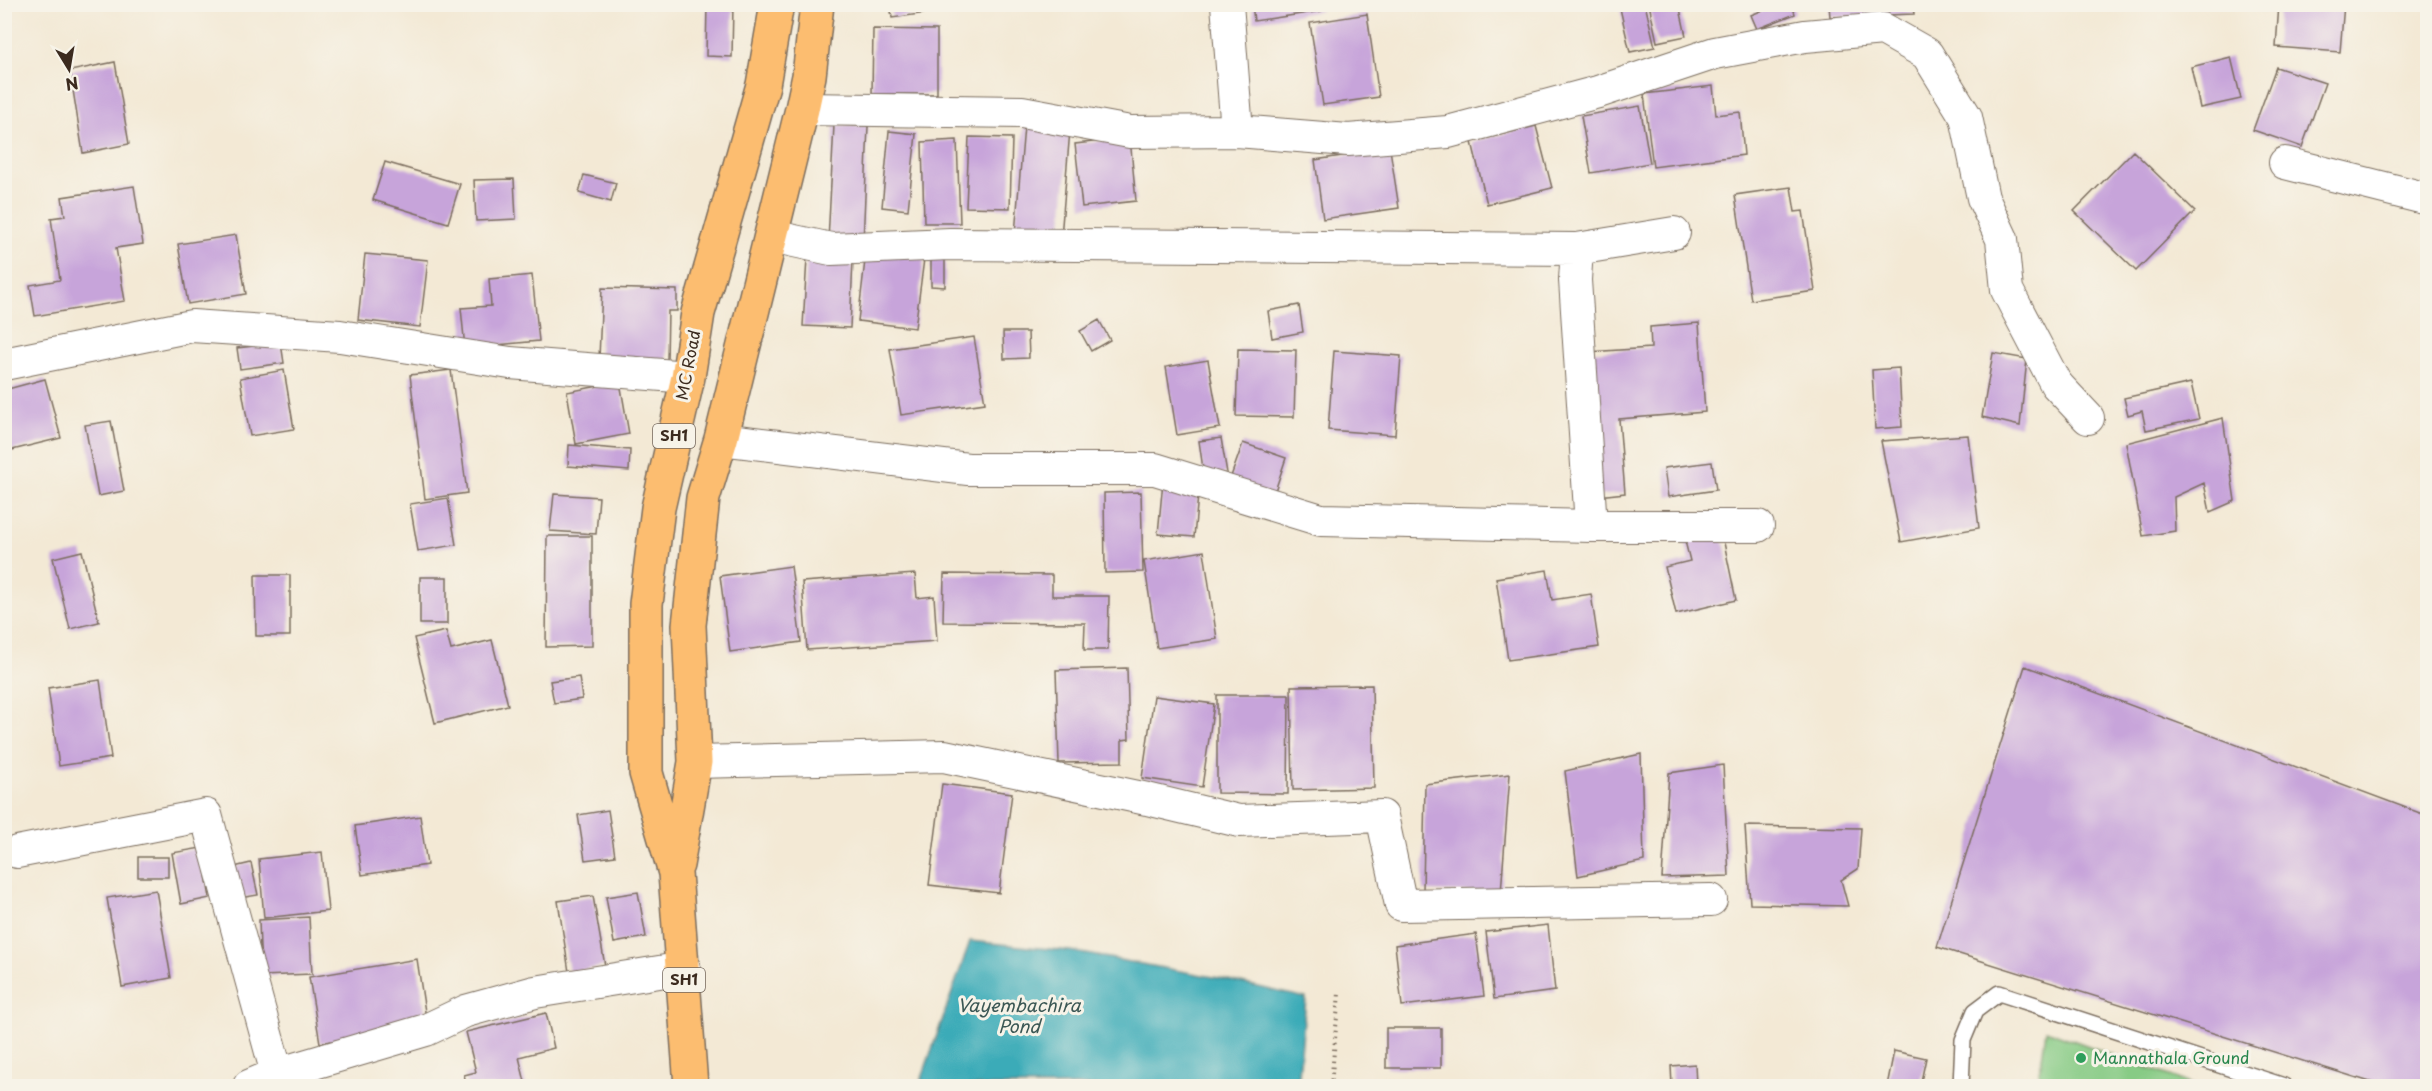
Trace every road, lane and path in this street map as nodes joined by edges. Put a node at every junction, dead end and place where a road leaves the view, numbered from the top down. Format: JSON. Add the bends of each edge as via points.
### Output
{"nodes":[{"id":1,"x":777,"y":4,"type":"edge"},
{"id":2,"x":817,"y":4,"type":"edge"},
{"id":3,"x":1227,"y":4,"type":"edge"},
{"id":4,"x":802,"y":108,"type":"junction"},
{"id":5,"x":1237,"y":131,"type":"junction"},
{"id":6,"x":2285,"y":163,"type":"dead end"},
{"id":7,"x":2427,"y":199,"type":"edge"},
{"id":8,"x":1674,"y":233,"type":"dead end"},
{"id":9,"x":771,"y":236,"type":"junction"},
{"id":10,"x":1577,"y":249,"type":"junction"},
{"id":11,"x":4,"y":364,"type":"edge"},
{"id":12,"x":688,"y":376,"type":"junction"},
{"id":13,"x":2088,"y":418,"type":"dead end"},
{"id":14,"x":721,"y":439,"type":"junction"},
{"id":15,"x":1591,"y":526,"type":"junction"},
{"id":16,"x":1758,"y":526,"type":"dead end"},
{"id":17,"x":695,"y":762,"type":"junction"},
{"id":18,"x":17,"y":852,"type":"dead end"},
{"id":19,"x":675,"y":873,"type":"junction"},
{"id":20,"x":1711,"y":900,"type":"dead end"},
{"id":21,"x":684,"y":968,"type":"junction"},
{"id":22,"x":1339,"y":993,"type":"dead end"},
{"id":23,"x":263,"y":1080,"type":"edge"},
{"id":24,"x":692,"y":1086,"type":"edge"},
{"id":25,"x":1331,"y":1086,"type":"edge"},
{"id":26,"x":1961,"y":1086,"type":"edge"},
{"id":27,"x":2284,"y":1086,"type":"edge"}],
"edges":[{"from":1,"to":12,"type":"main road","name":"MC Road","number":"SH1","via":[[763,85],[698,313]]},
{"from":2,"to":4,"type":"main road","name":"MC Road","number":"SH1"},
{"from":3,"to":5,"type":"street"},
{"from":4,"to":5,"type":"street","via":[[1022,112],[1130,132]]},
{"from":4,"to":9,"type":"main road","name":"MC Road","number":"SH1"},
{"from":5,"to":13,"type":"street","via":[[1348,140],[1448,132],[1598,92],[1715,53],[1805,36],[1883,29],[1927,54],[1966,117],[1983,198],[2002,239],[2007,290],[2056,384]]},
{"from":6,"to":7,"type":"street"},
{"from":8,"to":10,"type":"street"},
{"from":9,"to":10,"type":"street","via":[[831,249],[950,244]]},
{"from":9,"to":14,"type":"main road","name":"MC Road","number":"SH1"},
{"from":10,"to":15,"type":"street","via":[[1575,280]]},
{"from":11,"to":12,"type":"street","via":[[192,326],[340,336],[510,363]]},
{"from":12,"to":19,"type":"main road","name":"MC Road","number":"SH1","via":[[658,508],[646,604],[646,773]]},
{"from":14,"to":15,"type":"street","via":[[969,469],[1155,469],[1321,520]]},
{"from":14,"to":17,"type":"main road","name":"MC Road","number":"SH1","via":[[703,498],[689,624]]},
{"from":15,"to":16,"type":"street"},
{"from":17,"to":19,"type":"main road","name":"MC Road","number":"SH1"},
{"from":17,"to":20,"type":"street","via":[[944,756],[1239,821],[1382,816],[1401,905]]},
{"from":18,"to":23,"type":"street","via":[[206,815]]},
{"from":19,"to":21,"type":"main road","name":"MC Road","number":"SH1"},
{"from":21,"to":23,"type":"street","via":[[535,992],[466,1011],[426,1030]]},
{"from":21,"to":24,"type":"main road","name":"MC Road","number":"SH1"},
{"from":22,"to":25,"type":"path"},
{"from":26,"to":27,"type":"lane","via":[[1963,1040],[1975,1011],[1999,993]]}]}
